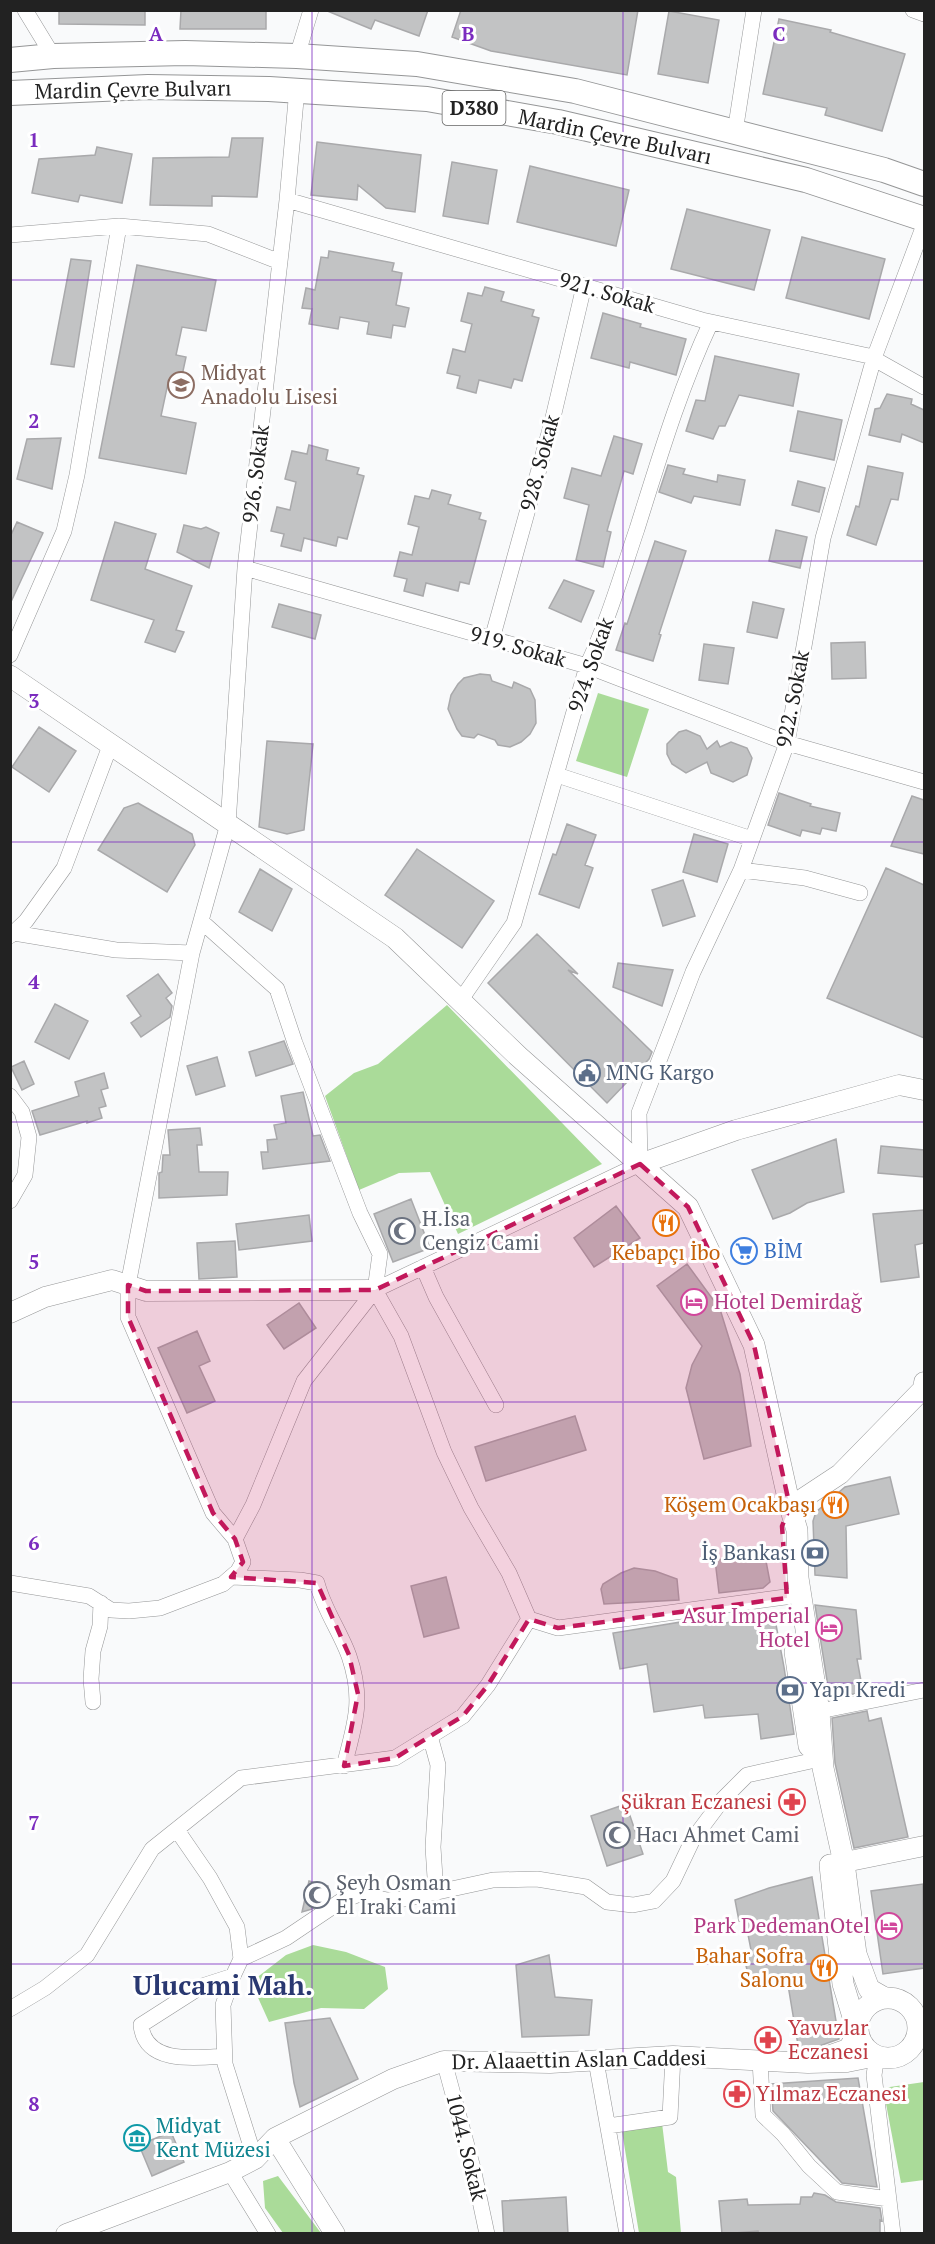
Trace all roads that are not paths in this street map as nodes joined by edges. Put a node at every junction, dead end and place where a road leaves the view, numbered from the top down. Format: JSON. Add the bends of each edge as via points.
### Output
{"nodes":[{"id":1,"x":25,"y":10,"type":"edge"},
{"id":2,"x":311,"y":10,"type":"edge"},
{"id":3,"x":754,"y":10,"type":"edge"},
{"id":4,"x":913,"y":10,"type":"edge"},
{"id":5,"x":924,"y":14,"type":"edge"},
{"id":6,"x":53,"y":56,"type":"junction"},
{"id":7,"x":297,"y":56,"type":"junction"},
{"id":8,"x":10,"y":60,"type":"edge"},
{"id":9,"x":297,"y":89,"type":"junction"},
{"id":10,"x":10,"y":93,"type":"edge"},
{"id":11,"x":735,"y":132,"type":"junction"},
{"id":12,"x":924,"y":184,"type":"edge"},
{"id":13,"x":287,"y":200,"type":"junction"},
{"id":14,"x":924,"y":219,"type":"edge"},
{"id":15,"x":924,"y":225,"type":"edge"},
{"id":16,"x":119,"y":226,"type":"junction"},
{"id":17,"x":10,"y":235,"type":"edge"},
{"id":18,"x":280,"y":262,"type":"junction"},
{"id":19,"x":584,"y":286,"type":"junction"},
{"id":20,"x":711,"y":322,"type":"junction"},
{"id":21,"x":874,"y":358,"type":"junction"},
{"id":22,"x":924,"y":387,"type":"edge"},
{"id":23,"x":245,"y":568,"type":"junction"},
{"id":24,"x":492,"y":639,"type":"junction"},
{"id":25,"x":10,"y":655,"type":"edge"},
{"id":26,"x":587,"y":666,"type":"junction"},
{"id":27,"x":10,"y":676,"type":"edge"},
{"id":28,"x":786,"y":743,"type":"junction"},
{"id":29,"x":110,"y":746,"type":"junction"},
{"id":30,"x":557,"y":775,"type":"junction"},
{"id":31,"x":924,"y":782,"type":"edge"},
{"id":32,"x":228,"y":824,"type":"junction"},
{"id":33,"x":752,"y":839,"type":"junction"},
{"id":34,"x":741,"y":870,"type":"junction"},
{"id":35,"x":860,"y":893,"type":"dead end"},
{"id":36,"x":201,"y":921,"type":"junction"},
{"id":37,"x":12,"y":934,"type":"edge"},
{"id":38,"x":192,"y":953,"type":"junction"},
{"id":39,"x":460,"y":1001,"type":"junction"},
{"id":40,"x":924,"y":1090,"type":"edge"},
{"id":41,"x":10,"y":1096,"type":"edge"},
{"id":42,"x":640,"y":1164,"type":"junction"},
{"id":43,"x":10,"y":1201,"type":"edge"},
{"id":44,"x":423,"y":1268,"type":"junction"},
{"id":45,"x":128,"y":1285,"type":"junction"},
{"id":46,"x":375,"y":1290,"type":"junction"},
{"id":47,"x":10,"y":1313,"type":"edge"},
{"id":48,"x":924,"y":1382,"type":"edge"},
{"id":49,"x":496,"y":1405,"type":"dead end"},
{"id":50,"x":789,"y":1507,"type":"junction"},
{"id":51,"x":235,"y":1539,"type":"junction"},
{"id":52,"x":231,"y":1577,"type":"junction"},
{"id":53,"x":10,"y":1582,"type":"edge"},
{"id":54,"x":794,"y":1597,"type":"junction"},
{"id":55,"x":101,"y":1603,"type":"junction"},
{"id":56,"x":529,"y":1619,"type":"junction"},
{"id":57,"x":924,"y":1690,"type":"edge"},
{"id":58,"x":93,"y":1702,"type":"dead end"},
{"id":59,"x":812,"y":1713,"type":"junction"},
{"id":60,"x":430,"y":1736,"type":"junction"},
{"id":61,"x":811,"y":1761,"type":"junction"},
{"id":62,"x":344,"y":1766,"type":"junction"},
{"id":63,"x":177,"y":1830,"type":"junction"},
{"id":64,"x":924,"y":1846,"type":"edge"},
{"id":65,"x":837,"y":1864,"type":"junction"},
{"id":66,"x":436,"y":1893,"type":"junction"},
{"id":67,"x":241,"y":1959,"type":"junction"},
{"id":68,"x":233,"y":1976,"type":"junction"},
{"id":69,"x":893,"y":1999,"type":"junction"},
{"id":70,"x":924,"y":2006,"type":"edge"},
{"id":71,"x":10,"y":2009,"type":"edge"},
{"id":72,"x":858,"y":2033,"type":"junction"},
{"id":73,"x":924,"y":2050,"type":"edge"},
{"id":74,"x":225,"y":2056,"type":"junction"},
{"id":75,"x":674,"y":2056,"type":"junction"},
{"id":76,"x":886,"y":2057,"type":"junction"},
{"id":77,"x":760,"y":2060,"type":"junction"},
{"id":78,"x":444,"y":2061,"type":"junction"},
{"id":79,"x":596,"y":2061,"type":"junction"},
{"id":80,"x":808,"y":2063,"type":"junction"},
{"id":81,"x":608,"y":2126,"type":"junction"},
{"id":82,"x":275,"y":2138,"type":"junction"},
{"id":83,"x":255,"y":2159,"type":"junction"},
{"id":84,"x":230,"y":2172,"type":"junction"},
{"id":85,"x":889,"y":2199,"type":"junction"},
{"id":86,"x":73,"y":2232,"type":"edge"},
{"id":87,"x":268,"y":2234,"type":"edge"},
{"id":88,"x":335,"y":2234,"type":"edge"},
{"id":89,"x":488,"y":2234,"type":"edge"},
{"id":90,"x":627,"y":2234,"type":"edge"},
{"id":91,"x":893,"y":2234,"type":"edge"}],
"edges":[{"from":1,"to":6,"type":"street"},
{"from":2,"to":7,"type":"street"},
{"from":3,"to":11,"type":"street"},
{"from":4,"to":5,"type":"street"},
{"from":6,"to":7,"type":"main road","name":"Mardin Çevre Bulvarı","number":"D380"},
{"from":6,"to":8,"type":"main road","name":"Mardin Çevre Bulvarı","number":"D380"},
{"from":7,"to":11,"type":"main road","name":"Mardin Çevre Bulvarı","number":"D380","via":[[417,64],[485,75],[575,91]]},
{"from":9,"to":10,"type":"main road","name":"Mardin Çevre Bulvarı","number":"D380","via":[[148,87]]},
{"from":9,"to":13,"type":"street","name":"926. Sokak"},
{"from":9,"to":14,"type":"main road","name":"Mardin Çevre Bulvarı","number":"D380","via":[[427,99],[558,122],[806,180]]},
{"from":11,"to":12,"type":"main road","name":"Mardin Çevre Bulvarı","number":"D380"},
{"from":13,"to":18,"type":"street","name":"926. Sokak"},
{"from":13,"to":19,"type":"street","name":"921. Sokak"},
{"from":15,"to":21,"type":"street","name":"922. Sokak"},
{"from":16,"to":17,"type":"street"},
{"from":16,"to":18,"type":"street","via":[[208,234]]},
{"from":16,"to":25,"type":"street","via":[[64,531]]},
{"from":18,"to":23,"type":"street","name":"926. Sokak"},
{"from":19,"to":20,"type":"street","name":"921. Sokak"},
{"from":19,"to":24,"type":"street","name":"928. Sokak"},
{"from":20,"to":21,"type":"street","name":"921. Sokak"},
{"from":20,"to":26,"type":"street","name":"924. Sokak","via":[[654,474],[605,629]]},
{"from":21,"to":22,"type":"street","name":"921. Sokak"},
{"from":21,"to":28,"type":"street","name":"922. Sokak","via":[[823,538]]},
{"from":23,"to":24,"type":"street","name":"919. Sokak"},
{"from":23,"to":32,"type":"street","name":"926. Sokak"},
{"from":24,"to":26,"type":"street","name":"919. Sokak"},
{"from":26,"to":28,"type":"street","name":"919. Sokak"},
{"from":26,"to":30,"type":"street","name":"924. Sokak"},
{"from":27,"to":29,"type":"main road"},
{"from":28,"to":31,"type":"street","name":"919. Sokak"},
{"from":28,"to":33,"type":"street","name":"922. Sokak"},
{"from":29,"to":32,"type":"main road"},
{"from":29,"to":37,"type":"street","via":[[64,868]]},
{"from":30,"to":33,"type":"street"},
{"from":30,"to":39,"type":"street","name":"924. Sokak","via":[[514,923]]},
{"from":32,"to":36,"type":"street","name":"926. Sokak"},
{"from":32,"to":39,"type":"main road","via":[[395,938]]},
{"from":33,"to":34,"type":"street","name":"922. Sokak"},
{"from":34,"to":35,"type":"street","via":[[805,878]]},
{"from":34,"to":42,"type":"street","name":"922. Sokak","via":[[693,972],[639,1113]]},
{"from":36,"to":38,"type":"street","name":"926. Sokak"},
{"from":36,"to":46,"type":"street","via":[[277,989],[360,1213],[380,1254]]},
{"from":37,"to":38,"type":"street","via":[[116,950]]},
{"from":38,"to":45,"type":"street","name":"926. Sokak"},
{"from":39,"to":42,"type":"main road"},
{"from":40,"to":42,"type":"street","via":[[899,1085],[736,1130]]},
{"from":41,"to":43,"type":"street","via":[[22,1112],[29,1137],[25,1175]]},
{"from":42,"to":44,"type":"street"},
{"from":42,"to":50,"type":"main road","via":[[688,1207],[754,1346]]},
{"from":44,"to":46,"type":"street"},
{"from":44,"to":49,"type":"street"},
{"from":45,"to":46,"type":"street","via":[[146,1291]]},
{"from":45,"to":47,"type":"street","via":[[112,1280],[92,1283],[45,1297]]},
{"from":45,"to":51,"type":"street","name":"926. Sokak","via":[[128,1317],[213,1513]]},
{"from":46,"to":51,"type":"street","via":[[304,1381]]},
{"from":46,"to":56,"type":"street","via":[[401,1336],[444,1452],[509,1573]]},
{"from":48,"to":50,"type":"street","via":[[924,1388],[840,1474]]},
{"from":50,"to":54,"type":"main road","via":[[797,1530]]},
{"from":51,"to":52,"type":"street","via":[[243,1562]]},
{"from":52,"to":55,"type":"street","via":[[223,1584],[160,1608],[111,1610]]},
{"from":52,"to":62,"type":"street","via":[[317,1583],[349,1655],[358,1694],[357,1720]]},
{"from":53,"to":55,"type":"street","via":[[88,1596]]},
{"from":54,"to":56,"type":"street","via":[[558,1628]]},
{"from":54,"to":59,"type":"main road"},
{"from":55,"to":58,"type":"street","via":[[93,1651]]},
{"from":56,"to":60,"type":"street","via":[[488,1685],[463,1716]]},
{"from":57,"to":59,"type":"street"},
{"from":59,"to":61,"type":"main road"},
{"from":59,"to":65,"type":"main road"},
{"from":60,"to":62,"type":"street","via":[[396,1758]]},
{"from":60,"to":66,"type":"street","via":[[438,1765],[433,1847]]},
{"from":61,"to":65,"type":"main road"},
{"from":61,"to":66,"type":"street","via":[[747,1775],[693,1839],[673,1881],[654,1901],[633,1905],[607,1902],[586,1887],[537,1879],[493,1880]]},
{"from":62,"to":63,"type":"street","via":[[241,1778]]},
{"from":63,"to":67,"type":"street","via":[[237,1927]]},
{"from":63,"to":71,"type":"street","via":[[152,1849],[87,1955]]},
{"from":64,"to":65,"type":"street"},
{"from":65,"to":69,"type":"main road","via":[[856,1954],[869,1989]]},
{"from":65,"to":72,"type":"main road","via":[[843,1984]]},
{"from":66,"to":67,"type":"street","via":[[387,1900],[360,1894],[341,1901],[286,1938]]},
{"from":67,"to":68,"type":"street"},
{"from":68,"to":74,"type":"street","via":[[223,2006]]},
{"from":68,"to":74,"type":"street","via":[[202,1986],[141,2025],[150,2048],[167,2055],[189,2059]]},
{"from":69,"to":70,"type":"main road"},
{"from":69,"to":72,"type":"main road","via":[[874,2000],[866,2006],[857,2024]]},
{"from":69,"to":76,"type":"main road","via":[[910,2007],[916,2016],[917,2036],[905,2053]]},
{"from":72,"to":76,"type":"main road","via":[[864,2046]]},
{"from":72,"to":80,"type":"street","via":[[848,2049]]},
{"from":73,"to":76,"type":"main road"},
{"from":74,"to":83,"type":"street"},
{"from":75,"to":77,"type":"street","name":"Dr. Alaaettin Aslan Caddesi"},
{"from":75,"to":79,"type":"street","name":"Dr. Alaaettin Aslan Caddesi"},
{"from":75,"to":81,"type":"street","via":[[670,2117]]},
{"from":76,"to":80,"type":"street","name":"Dr. Alaaettin Aslan Caddesi"},
{"from":76,"to":85,"type":"street","via":[[874,2075]]},
{"from":77,"to":80,"type":"street","name":"Dr. Alaaettin Aslan Caddesi"},
{"from":77,"to":85,"type":"street","via":[[763,2115],[809,2166],[837,2192]]},
{"from":78,"to":79,"type":"street","name":"Dr. Alaaettin Aslan Caddesi"},
{"from":78,"to":82,"type":"street","name":"Dr. Alaaettin Aslan Caddesi","via":[[393,2079]]},
{"from":78,"to":89,"type":"street","name":"1044. Sokak"},
{"from":79,"to":81,"type":"street"},
{"from":81,"to":90,"type":"street"},
{"from":82,"to":83,"type":"street","name":"Dr. Alaaettin Aslan Caddesi"},
{"from":82,"to":88,"type":"street"},
{"from":83,"to":84,"type":"street","name":"Dr. Alaaettin Aslan Caddesi"},
{"from":84,"to":86,"type":"street","name":"Dr. Alaaettin Aslan Caddesi"},
{"from":84,"to":87,"type":"street"},
{"from":85,"to":91,"type":"street"}]}
